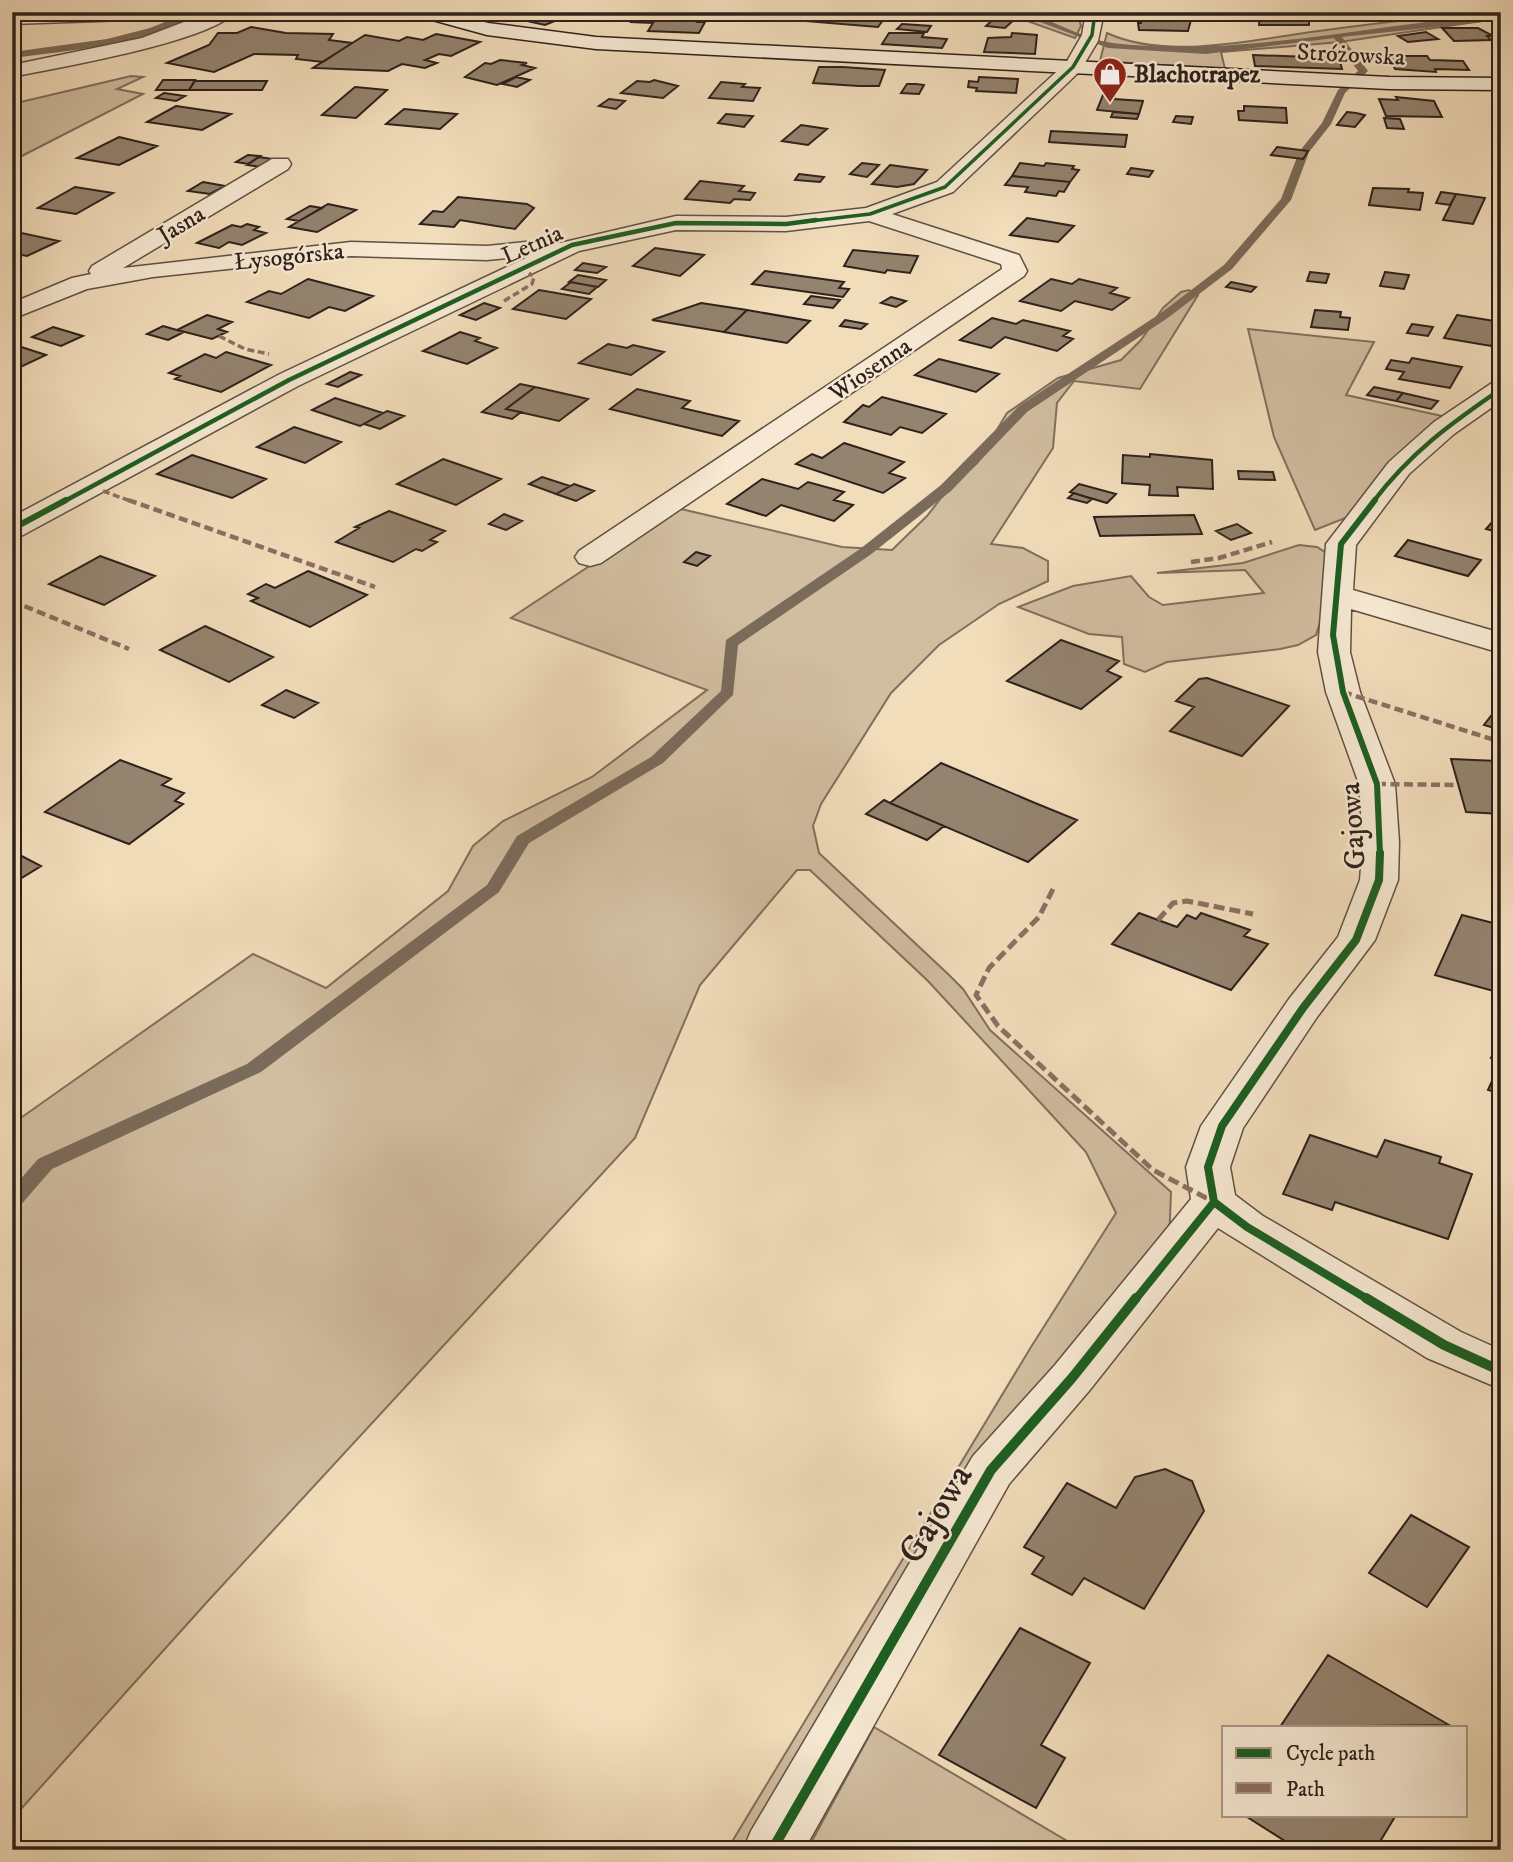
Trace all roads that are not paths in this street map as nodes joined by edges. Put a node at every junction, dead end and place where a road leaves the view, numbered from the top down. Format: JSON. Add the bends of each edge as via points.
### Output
{"nodes":[{"id":1,"x":180,"y":12,"type":"edge"},
{"id":2,"x":226,"y":12,"type":"edge"},
{"id":3,"x":425,"y":12,"type":"edge"},
{"id":4,"x":12,"y":18,"type":"edge"},
{"id":5,"x":1095,"y":19,"type":"edge"},
{"id":6,"x":1079,"y":59,"type":"junction"},
{"id":7,"x":12,"y":71,"type":"edge"},
{"id":8,"x":1501,"y":84,"type":"edge"},
{"id":9,"x":281,"y":164,"type":"dead end"},
{"id":10,"x":870,"y":214,"type":"junction"},
{"id":11,"x":572,"y":245,"type":"junction"},
{"id":12,"x":81,"y":283,"type":"junction"},
{"id":13,"x":12,"y":312,"type":"edge"},
{"id":14,"x":1501,"y":389,"type":"edge"},
{"id":15,"x":12,"y":529,"type":"edge"},
{"id":16,"x":590,"y":557,"type":"dead end"},
{"id":17,"x":1337,"y":596,"type":"junction"},
{"id":18,"x":1501,"y":643,"type":"edge"},
{"id":19,"x":1214,"y":1202,"type":"junction"},
{"id":20,"x":1501,"y":1371,"type":"edge"},
{"id":21,"x":772,"y":1850,"type":"edge"}],
"edges":[{"from":1,"to":4,"type":"street"},
{"from":2,"to":7,"type":"street","via":[[141,43]]},
{"from":3,"to":6,"type":"street","name":"Stróżowska","via":[[487,29],[596,43]]},
{"from":5,"to":6,"type":"street"},
{"from":6,"to":8,"type":"street","name":"Stróżowska","via":[[1389,83]]},
{"from":6,"to":10,"type":"street","name":"Letnia","via":[[945,187]]},
{"from":9,"to":12,"type":"street","name":"Jasna"},
{"from":10,"to":11,"type":"street","name":"Letnia","via":[[786,224],[676,223]]},
{"from":10,"to":16,"type":"street","name":"Wiosenna","via":[[1011,260],[1015,271]]},
{"from":11,"to":12,"type":"street","name":"Łysogórska","via":[[487,253],[351,249],[153,270]]},
{"from":11,"to":15,"type":"street","name":"Letnia","via":[[289,380]]},
{"from":12,"to":13,"type":"street","name":"Łysogórska"},
{"from":14,"to":17,"type":"street","name":"Gajowa","via":[[1444,428],[1399,468],[1341,544]]},
{"from":17,"to":18,"type":"street"},
{"from":17,"to":19,"type":"street","name":"Gajowa","via":[[1334,652],[1343,691],[1377,783],[1379,880],[1356,940],[1222,1126],[1208,1167]]},
{"from":19,"to":20,"type":"street","via":[[1247,1227],[1435,1339]]},
{"from":19,"to":21,"type":"street","name":"Gajowa","via":[[991,1470]]}]}
